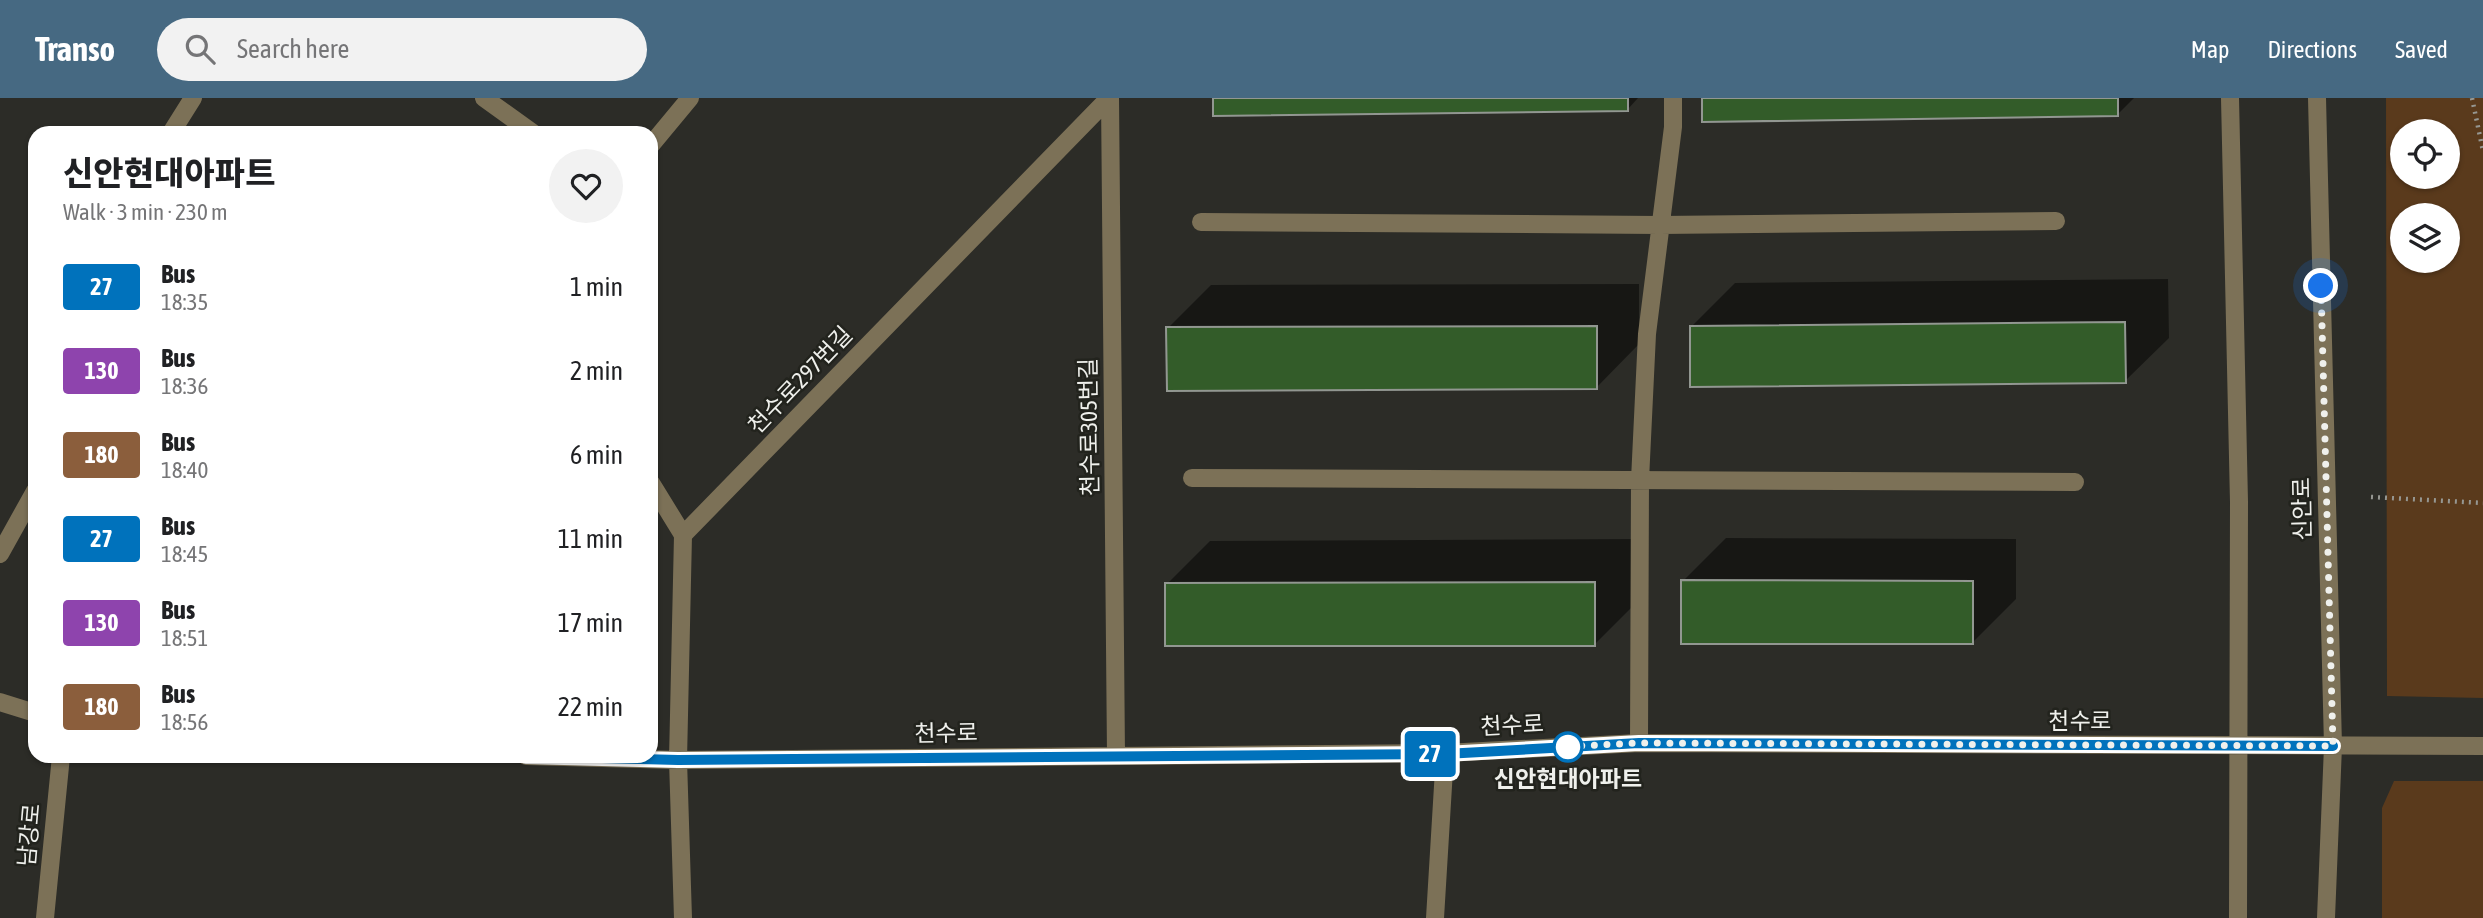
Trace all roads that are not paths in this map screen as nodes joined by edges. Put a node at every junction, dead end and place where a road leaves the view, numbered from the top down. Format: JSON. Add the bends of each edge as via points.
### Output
{"nodes":[{"id":1,"x":193,"y":98,"type":"edge"},
{"id":2,"x":484,"y":98,"type":"edge"},
{"id":3,"x":690,"y":98,"type":"edge"},
{"id":4,"x":1110,"y":98,"type":"edge"},
{"id":5,"x":1673,"y":98,"type":"edge"},
{"id":6,"x":2230,"y":98,"type":"edge"},
{"id":7,"x":2317,"y":98,"type":"edge"},
{"id":8,"x":175,"y":126,"type":"edge"},
{"id":9,"x":523,"y":126,"type":"edge"},
{"id":10,"x":658,"y":137,"type":"edge"},
{"id":11,"x":2056,"y":221,"type":"dead end"},
{"id":12,"x":1201,"y":222,"type":"dead end"},
{"id":13,"x":1661,"y":225,"type":"junction"},
{"id":14,"x":1192,"y":478,"type":"dead end"},
{"id":15,"x":1640,"y":480,"type":"junction"},
{"id":16,"x":2075,"y":482,"type":"dead end"},
{"id":17,"x":658,"y":494,"type":"edge"},
{"id":18,"x":28,"y":504,"type":"edge"},
{"id":19,"x":683,"y":535,"type":"junction"},
{"id":20,"x":0,"y":554,"type":"edge"},
{"id":21,"x":0,"y":702,"type":"edge"},
{"id":22,"x":28,"y":711,"type":"edge"},
{"id":23,"x":1639,"y":743,"type":"junction"},
{"id":24,"x":2241,"y":746,"type":"junction"},
{"id":25,"x":2333,"y":746,"type":"junction"},
{"id":26,"x":2483,"y":746,"type":"edge"},
{"id":27,"x":1445,"y":754,"type":"junction"},
{"id":28,"x":1116,"y":755,"type":"junction"},
{"id":29,"x":658,"y":759,"type":"edge"},
{"id":30,"x":678,"y":760,"type":"junction"},
{"id":31,"x":60,"y":763,"type":"edge"},
{"id":32,"x":45,"y":918,"type":"edge"},
{"id":33,"x":683,"y":918,"type":"edge"},
{"id":34,"x":1436,"y":918,"type":"edge"},
{"id":35,"x":2238,"y":918,"type":"edge"},
{"id":36,"x":2326,"y":918,"type":"edge"}],
"edges":[{"from":1,"to":8,"type":"street"},
{"from":2,"to":9,"type":"street"},
{"from":3,"to":10,"type":"street"},
{"from":4,"to":19,"type":"street","name":"천수로297번길"},
{"from":4,"to":28,"type":"street","name":"천수로305번길"},
{"from":5,"to":13,"type":"street"},
{"from":6,"to":24,"type":"street"},
{"from":7,"to":25,"type":"street","name":"신안로"},
{"from":11,"to":13,"type":"street"},
{"from":12,"to":13,"type":"street"},
{"from":13,"to":15,"type":"street","via":[[1647,334]]},
{"from":14,"to":15,"type":"street"},
{"from":15,"to":16,"type":"street"},
{"from":15,"to":23,"type":"street"},
{"from":17,"to":19,"type":"street"},
{"from":18,"to":20,"type":"street"},
{"from":19,"to":30,"type":"street"},
{"from":21,"to":22,"type":"street"},
{"from":23,"to":24,"type":"street","name":"천수로"},
{"from":23,"to":27,"type":"street","name":"천수로"},
{"from":24,"to":25,"type":"street","name":"천수로"},
{"from":24,"to":35,"type":"street"},
{"from":25,"to":26,"type":"street","name":"천수로"},
{"from":25,"to":36,"type":"street","name":"신안로"},
{"from":27,"to":28,"type":"street","name":"천수로"},
{"from":27,"to":34,"type":"street"},
{"from":28,"to":30,"type":"street","name":"천수로"},
{"from":29,"to":30,"type":"street","name":"천수로"},
{"from":30,"to":33,"type":"street"},
{"from":31,"to":32,"type":"street","name":"남강로"}]}
